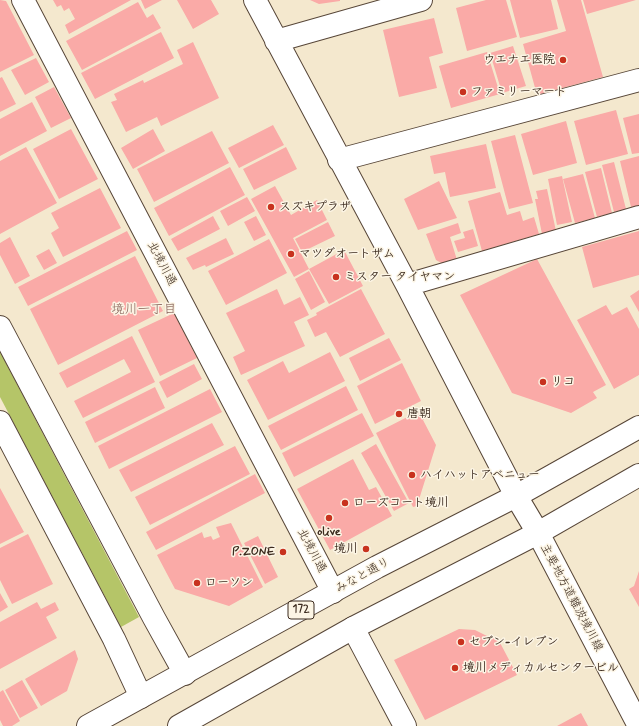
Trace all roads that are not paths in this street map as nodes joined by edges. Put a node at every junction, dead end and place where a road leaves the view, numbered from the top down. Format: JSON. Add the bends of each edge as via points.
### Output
{"nodes":[{"id":1,"x":23,"y":0,"type":"edge"},
{"id":2,"x":254,"y":0,"type":"edge"},
{"id":3,"x":421,"y":0,"type":"edge"},
{"id":4,"x":371,"y":8,"type":"edge"},
{"id":5,"x":276,"y":41,"type":"junction"},
{"id":6,"x":639,"y":80,"type":"edge"},
{"id":7,"x":339,"y":160,"type":"junction"},
{"id":8,"x":639,"y":217,"type":"edge"},
{"id":9,"x":407,"y":285,"type":"junction"},
{"id":10,"x":0,"y":327,"type":"edge"},
{"id":11,"x":0,"y":422,"type":"edge"},
{"id":12,"x":639,"y":427,"type":"edge"},
{"id":13,"x":639,"y":475,"type":"edge"},
{"id":14,"x":516,"y":496,"type":"junction"},
{"id":15,"x":538,"y":533,"type":"junction"},
{"id":16,"x":333,"y":592,"type":"junction"},
{"id":17,"x":353,"y":628,"type":"junction"},
{"id":18,"x":185,"y":674,"type":"junction"},
{"id":19,"x":141,"y":697,"type":"junction"},
{"id":20,"x":88,"y":726,"type":"edge"},
{"id":21,"x":179,"y":726,"type":"edge"},
{"id":22,"x":405,"y":726,"type":"edge"},
{"id":23,"x":639,"y":726,"type":"edge"}],
"edges":[{"from":1,"to":16,"type":"main road","name":"北境川通"},
{"from":2,"to":5,"type":"main road","name":"主要地方道難波境川線"},
{"from":3,"to":4,"type":"main road"},
{"from":4,"to":5,"type":"main road"},
{"from":5,"to":7,"type":"main road","name":"主要地方道難波境川線"},
{"from":6,"to":7,"type":"main road"},
{"from":7,"to":9,"type":"main road","name":"主要地方道難波境川線"},
{"from":8,"to":9,"type":"main road"},
{"from":9,"to":14,"type":"main road","name":"主要地方道難波境川線"},
{"from":10,"to":18,"type":"main road"},
{"from":11,"to":19,"type":"main road","via":[[114,639]]},
{"from":12,"to":14,"type":"main road","name":"みなと通り","number":"172"},
{"from":13,"to":15,"type":"main road"},
{"from":14,"to":15,"type":"main road","name":"主要地方道難波境川線"},
{"from":14,"to":16,"type":"main road","name":"みなと通り","number":"172"},
{"from":15,"to":17,"type":"main road"},
{"from":15,"to":23,"type":"main road","name":"主要地方道難波境川線"},
{"from":16,"to":18,"type":"main road","name":"みなと通り","number":"172"},
{"from":17,"to":21,"type":"main road"},
{"from":17,"to":22,"type":"main road"},
{"from":18,"to":19,"type":"main road","name":"みなと通り","number":"172"},
{"from":19,"to":20,"type":"main road","name":"みなと通り","number":"172"}]}
